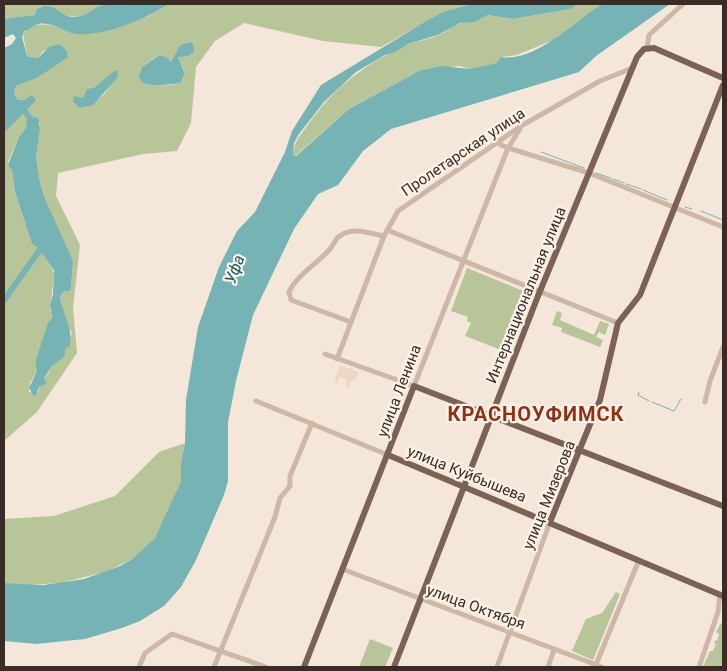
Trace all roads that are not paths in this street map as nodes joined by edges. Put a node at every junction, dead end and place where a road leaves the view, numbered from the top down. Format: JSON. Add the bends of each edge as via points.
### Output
{"nodes":[{"id":1,"x":682,"y":4,"type":"edge"},
{"id":2,"x":647,"y":48,"type":"junction"},
{"id":3,"x":630,"y":69,"type":"junction"},
{"id":4,"x":723,"y":78,"type":"edge"},
{"id":5,"x":723,"y":84,"type":"edge"},
{"id":6,"x":521,"y":126,"type":"junction"},
{"id":7,"x":497,"y":143,"type":"junction"},
{"id":8,"x":508,"y":148,"type":"junction"},
{"id":9,"x":589,"y":173,"type":"junction"},
{"id":10,"x":675,"y":208,"type":"junction"},
{"id":11,"x":723,"y":227,"type":"edge"},
{"id":12,"x":387,"y":230,"type":"junction"},
{"id":13,"x":384,"y":236,"type":"junction"},
{"id":14,"x":462,"y":260,"type":"junction"},
{"id":15,"x":540,"y":291,"type":"junction"},
{"id":16,"x":351,"y":322,"type":"junction"},
{"id":17,"x":618,"y":323,"type":"junction"},
{"id":18,"x":723,"y":348,"type":"edge"},
{"id":19,"x":325,"y":354,"type":"dead end"},
{"id":20,"x":338,"y":359,"type":"junction"},
{"id":21,"x":716,"y":364,"type":"junction"},
{"id":22,"x":723,"y":368,"type":"edge"},
{"id":23,"x":414,"y":386,"type":"junction"},
{"id":24,"x":256,"y":401,"type":"dead end"},
{"id":25,"x":705,"y":402,"type":"dead end"},
{"id":26,"x":491,"y":417,"type":"junction"},
{"id":27,"x":312,"y":422,"type":"junction"},
{"id":28,"x":580,"y":451,"type":"junction"},
{"id":29,"x":388,"y":455,"type":"junction"},
{"id":30,"x":464,"y":487,"type":"junction"},
{"id":31,"x":723,"y":506,"type":"edge"},
{"id":32,"x":550,"y":522,"type":"junction"},
{"id":33,"x":639,"y":560,"type":"junction"},
{"id":34,"x":342,"y":569,"type":"junction"},
{"id":35,"x":722,"y":595,"type":"edge"},
{"id":36,"x":420,"y":600,"type":"junction"},
{"id":37,"x":509,"y":632,"type":"junction"},
{"id":38,"x":221,"y":650,"type":"junction"},
{"id":39,"x":554,"y":650,"type":"junction"},
{"id":40,"x":596,"y":666,"type":"edge"},
{"id":41,"x":139,"y":667,"type":"edge"},
{"id":42,"x":214,"y":667,"type":"edge"},
{"id":43,"x":266,"y":667,"type":"edge"},
{"id":44,"x":304,"y":667,"type":"edge"},
{"id":45,"x":394,"y":667,"type":"edge"},
{"id":46,"x":497,"y":667,"type":"edge"},
{"id":47,"x":548,"y":667,"type":"edge"},
{"id":48,"x":602,"y":667,"type":"edge"},
{"id":49,"x":699,"y":667,"type":"edge"}],
"edges":[{"from":1,"to":2,"type":"street","name":"Интернациональная улица","via":[[649,35]]},
{"from":2,"to":3,"type":"main road","name":"Интернациональная улица"},
{"from":2,"to":4,"type":"main road"},
{"from":3,"to":6,"type":"street","name":"Пролетарская улица","via":[[600,81]]},
{"from":3,"to":9,"type":"main road","name":"Интернациональная улица"},
{"from":5,"to":10,"type":"main road","name":"улица Мизерова"},
{"from":6,"to":7,"type":"street","name":"Пролетарская улица"},
{"from":6,"to":8,"type":"street","name":"улица Ленина"},
{"from":7,"to":8,"type":"street"},
{"from":7,"to":12,"type":"street","name":"Пролетарская улица","via":[[398,211]]},
{"from":8,"to":9,"type":"street"},
{"from":8,"to":14,"type":"street","name":"улица Ленина"},
{"from":9,"to":10,"type":"street"},
{"from":9,"to":15,"type":"main road","name":"Интернациональная улица"},
{"from":10,"to":11,"type":"street"},
{"from":10,"to":17,"type":"main road","name":"улица Мизерова","via":[[640,296]]},
{"from":12,"to":13,"type":"street","name":"Пролетарская улица"},
{"from":12,"to":14,"type":"street"},
{"from":13,"to":16,"type":"street","name":"Пролетарская улица"},
{"from":13,"to":16,"type":"street","via":[[362,231],[339,236],[323,257],[293,285],[289,296],[291,300]]},
{"from":14,"to":15,"type":"street"},
{"from":14,"to":23,"type":"street","name":"улица Ленина"},
{"from":15,"to":17,"type":"street"},
{"from":15,"to":26,"type":"main road","name":"Интернациональная улица"},
{"from":16,"to":20,"type":"street","name":"Пролетарская улица"},
{"from":17,"to":28,"type":"main road","name":"улица Мизерова","via":[[600,400]]},
{"from":18,"to":21,"type":"street"},
{"from":19,"to":20,"type":"street"},
{"from":20,"to":23,"type":"street"},
{"from":21,"to":22,"type":"street"},
{"from":21,"to":25,"type":"street"},
{"from":23,"to":26,"type":"main road"},
{"from":23,"to":29,"type":"main road","name":"улица Ленина"},
{"from":24,"to":27,"type":"street","name":"улица Куйбышева"},
{"from":26,"to":28,"type":"main road"},
{"from":26,"to":30,"type":"main road","name":"Интернациональная улица"},
{"from":27,"to":29,"type":"street","name":"улица Куйбышева"},
{"from":27,"to":38,"type":"street","via":[[290,476],[290,486],[280,498]]},
{"from":28,"to":31,"type":"main road"},
{"from":28,"to":32,"type":"main road","name":"улица Мизерова"},
{"from":29,"to":30,"type":"main road","name":"улица Куйбышева"},
{"from":29,"to":34,"type":"main road","name":"улица Ленина"},
{"from":30,"to":32,"type":"main road","name":"улица Куйбышева"},
{"from":30,"to":36,"type":"main road","name":"Интернациональная улица"},
{"from":32,"to":33,"type":"main road","name":"улица Куйбышева"},
{"from":32,"to":37,"type":"street","name":"улица Мизерова"},
{"from":33,"to":35,"type":"main road","name":"улица Куйбышева"},
{"from":33,"to":40,"type":"street"},
{"from":34,"to":36,"type":"street","name":"улица Октября"},
{"from":34,"to":44,"type":"main road","name":"улица Ленина"},
{"from":35,"to":49,"type":"street"},
{"from":36,"to":37,"type":"street","name":"улица Октября"},
{"from":36,"to":45,"type":"main road","name":"Интернациональная улица"},
{"from":37,"to":39,"type":"street","name":"улица Октября"},
{"from":37,"to":46,"type":"street","name":"улица Мизерова"},
{"from":38,"to":41,"type":"street","via":[[172,634],[145,652]]},
{"from":38,"to":42,"type":"street"},
{"from":38,"to":43,"type":"street"},
{"from":39,"to":40,"type":"street","name":"улица Октября"},
{"from":39,"to":47,"type":"street"},
{"from":40,"to":48,"type":"street","name":"улица Октября"}]}
